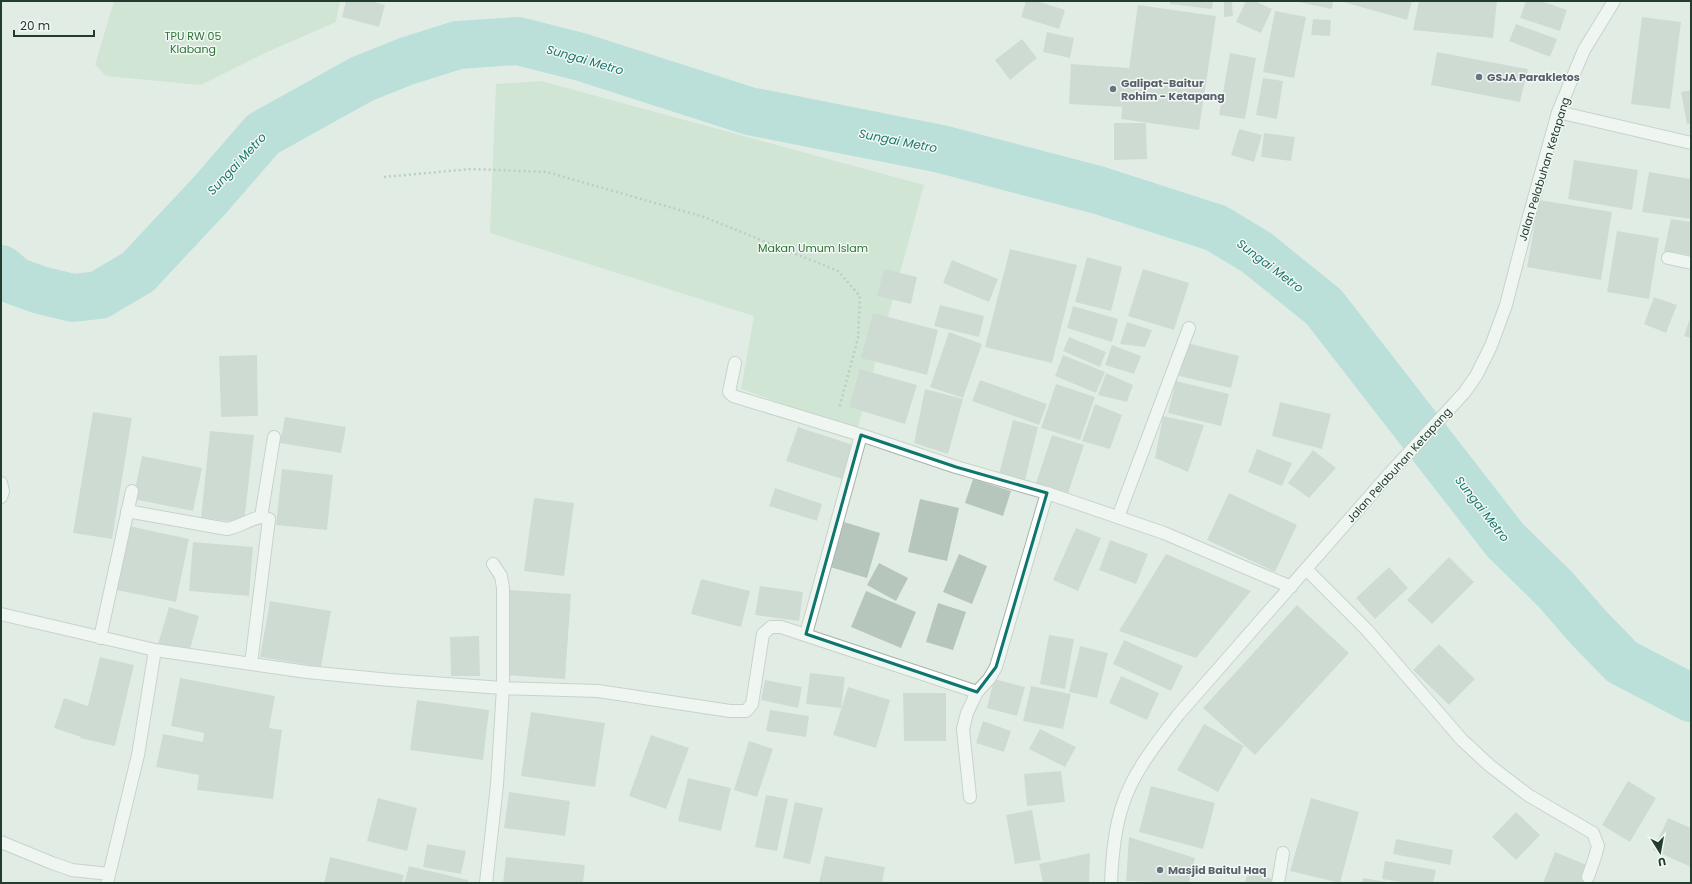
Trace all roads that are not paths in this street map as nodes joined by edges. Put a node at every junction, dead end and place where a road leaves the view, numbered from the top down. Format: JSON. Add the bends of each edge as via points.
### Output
{"nodes":[{"id":1,"x":1614,"y":1,"type":"edge"},
{"id":2,"x":1558,"y":112,"type":"junction"},
{"id":3,"x":1691,"y":143,"type":"edge"},
{"id":4,"x":1668,"y":258,"type":"dead end"},
{"id":5,"x":1691,"y":263,"type":"edge"},
{"id":6,"x":1189,"y":328,"type":"dead end"},
{"id":7,"x":734,"y":363,"type":"dead end"},
{"id":8,"x":861,"y":435,"type":"junction"},
{"id":9,"x":274,"y":437,"type":"dead end"},
{"id":10,"x":1,"y":483,"type":"edge"},
{"id":11,"x":132,"y":491,"type":"dead end"},
{"id":12,"x":1047,"y":493,"type":"junction"},
{"id":13,"x":1,"y":497,"type":"edge"},
{"id":14,"x":127,"y":511,"type":"junction"},
{"id":15,"x":261,"y":517,"type":"junction"},
{"id":16,"x":1118,"y":517,"type":"junction"},
{"id":17,"x":492,"y":564,"type":"dead end"},
{"id":18,"x":1306,"y":569,"type":"junction"},
{"id":19,"x":1291,"y":587,"type":"junction"},
{"id":20,"x":1,"y":614,"type":"edge"},
{"id":21,"x":806,"y":634,"type":"junction"},
{"id":22,"x":100,"y":638,"type":"junction"},
{"id":23,"x":155,"y":650,"type":"junction"},
{"id":24,"x":251,"y":664,"type":"junction"},
{"id":25,"x":504,"y":688,"type":"junction"},
{"id":26,"x":977,"y":692,"type":"junction"},
{"id":27,"x":970,"y":797,"type":"dead end"},
{"id":28,"x":1,"y":842,"type":"edge"},
{"id":29,"x":1283,"y":853,"type":"dead end"},
{"id":30,"x":1588,"y":877,"type":"dead end"},
{"id":31,"x":108,"y":878,"type":"edge"},
{"id":32,"x":486,"y":883,"type":"edge"},
{"id":33,"x":1111,"y":883,"type":"edge"},
{"id":34,"x":1278,"y":883,"type":"edge"}],
"edges":[{"from":1,"to":2,"type":"street","name":"Jalan Pelabuhan Ketapang","via":[[1584,50]]},
{"from":2,"to":3,"type":"street"},
{"from":2,"to":18,"type":"street","name":"Jalan Pelabuhan Ketapang","via":[[1506,305],[1479,370],[1464,393]]},
{"from":4,"to":5,"type":"street"},
{"from":6,"to":16,"type":"street"},
{"from":7,"to":8,"type":"street","via":[[729,392],[733,396]]},
{"from":8,"to":12,"type":"street","via":[[956,467]]},
{"from":8,"to":21,"type":"street"},
{"from":9,"to":15,"type":"street"},
{"from":10,"to":13,"type":"street"},
{"from":11,"to":14,"type":"street"},
{"from":12,"to":16,"type":"street"},
{"from":12,"to":26,"type":"street","via":[[996,667],[990,679]]},
{"from":14,"to":15,"type":"street","via":[[228,529]]},
{"from":14,"to":22,"type":"street"},
{"from":15,"to":24,"type":"street","via":[[269,519]]},
{"from":16,"to":19,"type":"street","via":[[1164,533]]},
{"from":17,"to":25,"type":"street","via":[[501,576],[503,588]]},
{"from":18,"to":19,"type":"street","name":"Jalan Pelabuhan Ketapang"},
{"from":18,"to":30,"type":"street","via":[[1367,630],[1462,740],[1489,765],[1528,795],[1593,834],[1598,846]]},
{"from":19,"to":33,"type":"street","name":"Jalan Pelabuhan Ketapang","via":[[1178,715],[1150,753],[1130,786],[1122,806],[1116,832]]},
{"from":20,"to":22,"type":"street"},
{"from":21,"to":25,"type":"street","via":[[781,627],[771,627],[764,633],[752,704],[746,711],[730,712],[598,691]]},
{"from":21,"to":26,"type":"street"},
{"from":22,"to":23,"type":"street"},
{"from":23,"to":24,"type":"street"},
{"from":23,"to":31,"type":"street","via":[[138,754]]},
{"from":24,"to":25,"type":"street","via":[[390,680]]},
{"from":25,"to":32,"type":"street"},
{"from":26,"to":27,"type":"street","via":[[963,729]]},
{"from":28,"to":31,"type":"street","via":[[72,870]]},
{"from":29,"to":34,"type":"street"}]}
